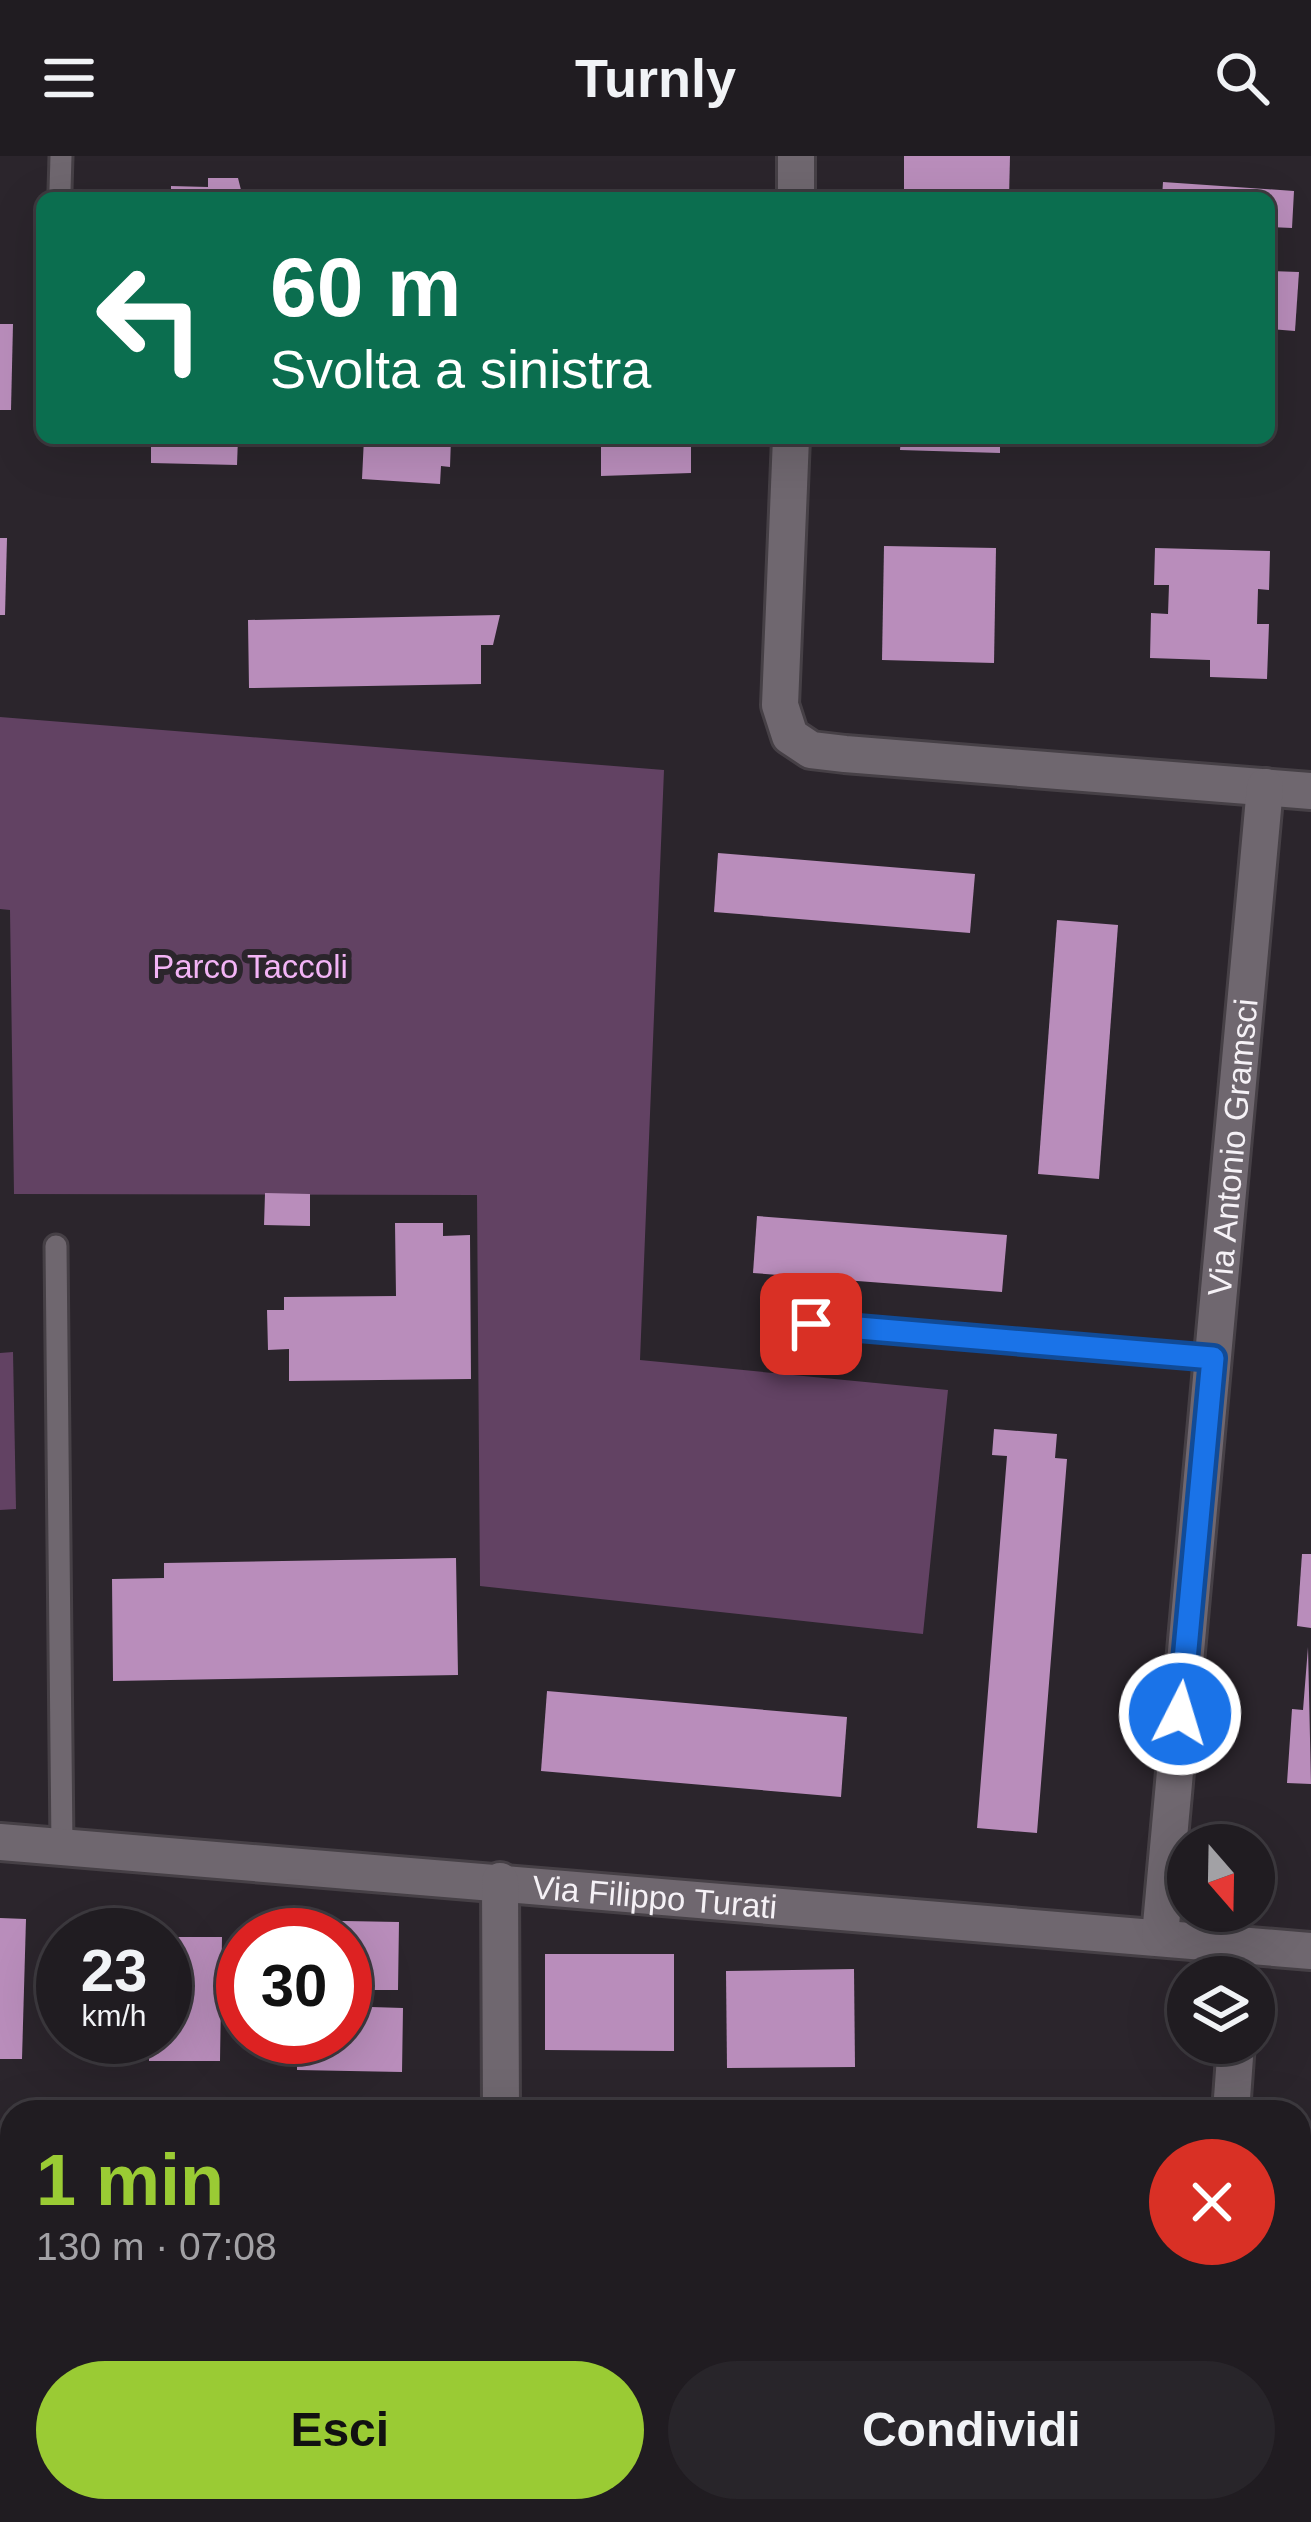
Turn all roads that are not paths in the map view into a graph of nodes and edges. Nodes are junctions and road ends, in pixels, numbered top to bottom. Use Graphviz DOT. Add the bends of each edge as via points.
graph roads {
  1 [pos="61,156"];
  2 [pos="796,156"];
  3 [pos="60,190"];
  4 [pos="796,192"];
  5 [pos="791,444"];
  6 [pos="1265,787"];
  7 [pos="1311,790"];
  8 [pos="56,1246"];
  9 [pos="811,1324"];
  10 [pos="1213,1358"];
  11 [pos="0,1842"];
  12 [pos="62,1847"];
  13 [pos="500,1881"];
  14 [pos="1160,1936"];
  15 [pos="1311,1951"];
  16 [pos="1226,1956"];
  17 [pos="1275,1956"];
  18 [pos="1234,2064"];
  19 [pos="501,2100"];
  20 [pos="1232,2100"];
  1 -- 3 [label="lane"];
  2 -- 4 [label="street"];
  5 -- 6 [label="street" via="780,705 790,736 811,750 845,754"];
  6 -- 7 [label="street"];
  6 -- 10 [label="street, Via Antonio Gramsci"];
  8 -- 12 [label="lane"];
  9 -- 10 [label="lane"];
  10 -- 14 [label="street, Via Antonio Gramsci"];
  11 -- 12 [label="street, Via Filippo Turati"];
  12 -- 13 [label="street, Via Filippo Turati"];
  13 -- 14 [label="street, Via Filippo Turati"];
  13 -- 19 [label="street"];
  14 -- 16 [label="street, Via Filippo Turati"];
  15 -- 17 [label="street, Via Filippo Turati"];
  18 -- 20 [label="street"];
}
